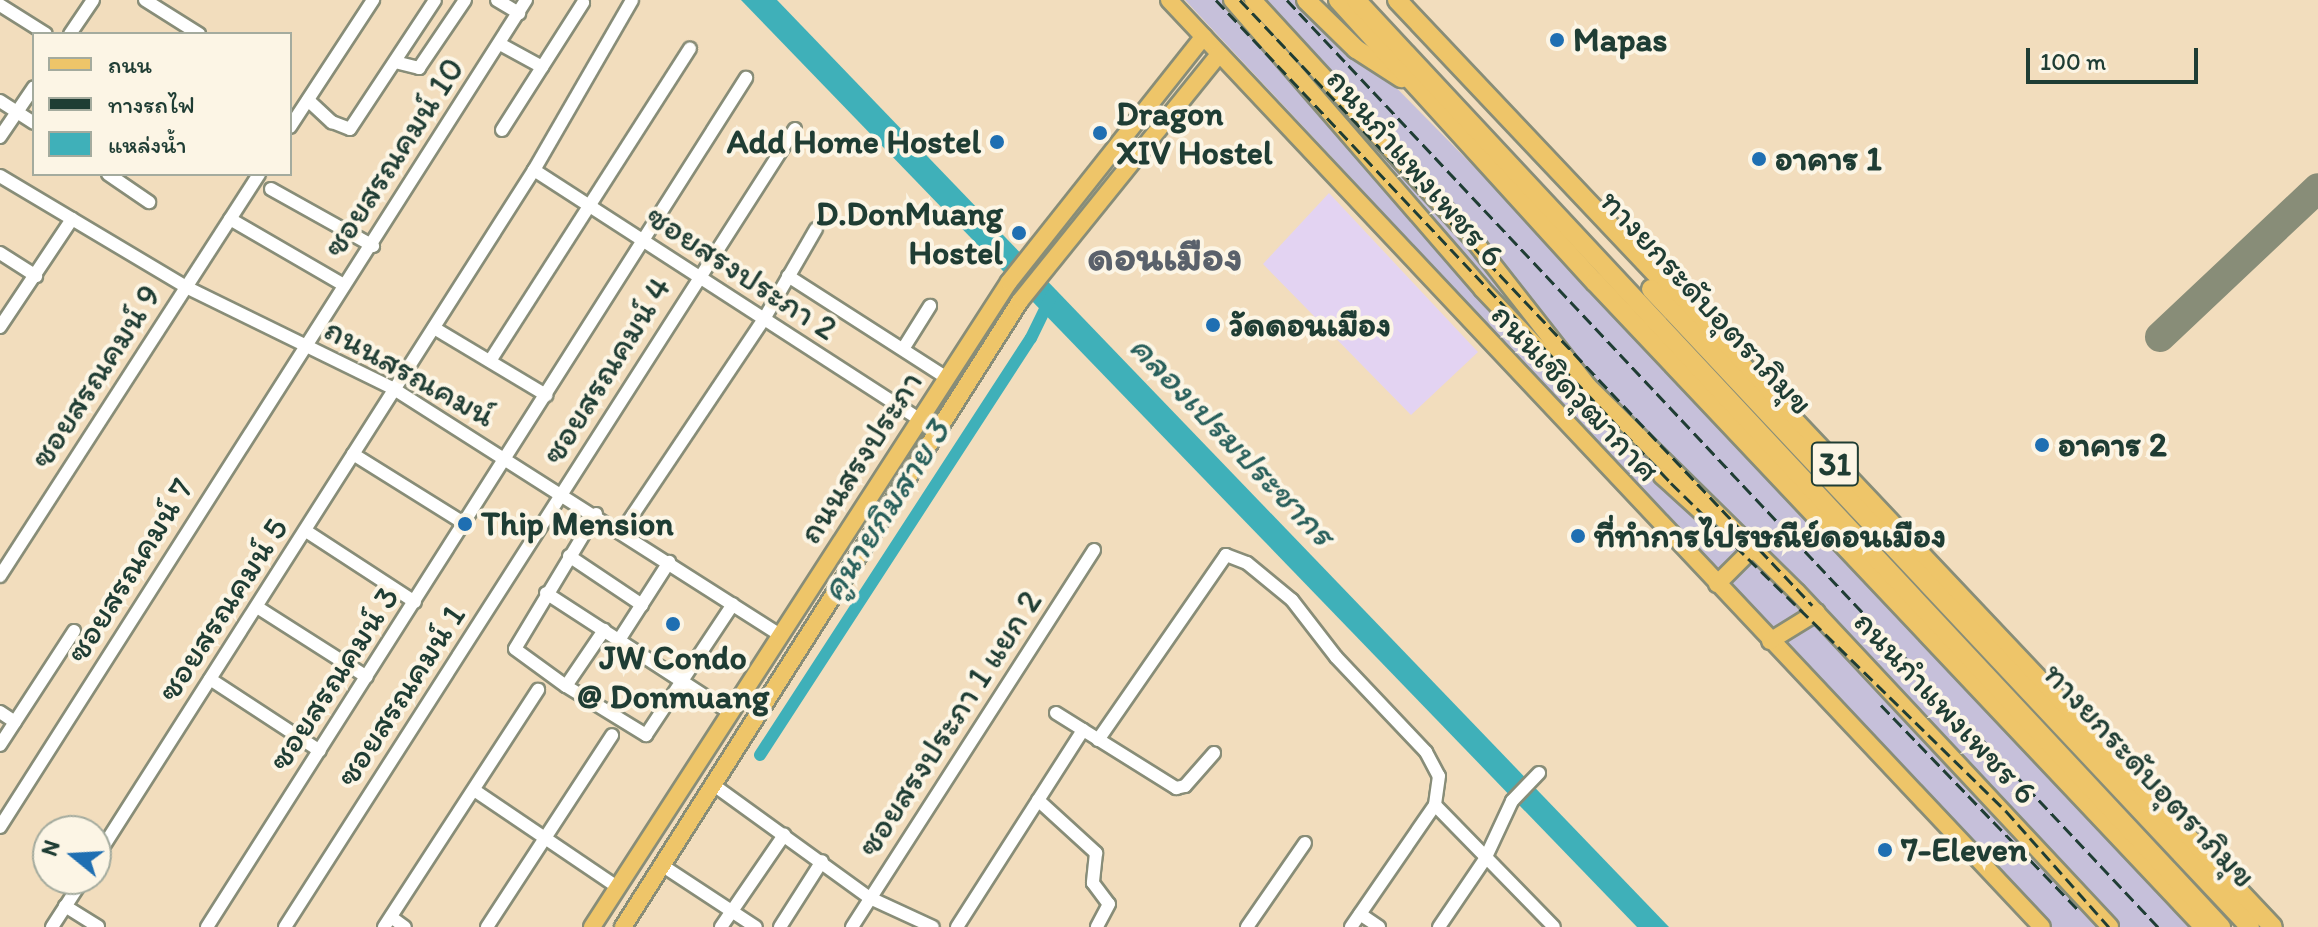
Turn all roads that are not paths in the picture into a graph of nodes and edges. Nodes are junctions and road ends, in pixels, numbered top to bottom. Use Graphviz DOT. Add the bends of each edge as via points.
graph roads {
  1 [pos="93,0"];
  2 [pos="145,0"];
  3 [pos="373,0"];
  4 [pos="435,0"];
  5 [pos="465,0"];
  6 [pos="497,0"];
  7 [pos="526,0"];
  8 [pos="632,0"];
  9 [pos="1169,0"];
  10 [pos="1232,0"];
  11 [pos="1253,0"];
  12 [pos="1306,0"];
  13 [pos="1323,0"];
  14 [pos="1338,0"];
  15 [pos="1356,0"];
  16 [pos="1383,0"];
  17 [pos="1397,0"];
  18 [pos="583,3"];
  19 [pos="0,5"];
  20 [pos="519,13"];
  21 [pos="43,32"];
  22 [pos="71,32"];
  23 [pos="196,32"];
  24 [pos="1203,37"];
  25 [pos="500,44"];
  26 [pos="690,48"];
  27 [pos="1219,54"];
  28 [pos="395,62"];
  29 [pos="542,67"];
  30 [pos="746,78"];
  31 [pos="1413,84"];
  32 [pos="32,90"];
  33 [pos="308,100"];
  34 [pos="0,101"];
  35 [pos="17,112"];
  36 [pos="32,122"];
  37 [pos="292,124"];
  38 [pos="795,129"];
  39 [pos="502,130"];
  40 [pos="0,137"];
  41 [pos="534,170"];
  42 [pos="0,176"];
  43 [pos="111,176"];
  44 [pos="258,176"];
  45 [pos="271,189"];
  46 [pos="149,202"];
  47 [pos="590,206"];
  48 [pos="72,219"];
  49 [pos="230,219"];
  50 [pos="816,229"];
  51 [pos="643,240"];
  52 [pos="373,246"];
  53 [pos="0,253"];
  54 [pos="36,276"];
  55 [pos="698,276"];
  56 [pos="788,276"];
  57 [pos="344,285"];
  58 [pos="186,287"];
  59 [pos="930,306"];
  60 [pos="764,319"];
  61 [pos="0,327"];
  62 [pos="434,328"];
  63 [pos="306,344"];
  64 [pos="903,349"];
  65 [pos="490,361"];
  66 [pos="947,378"];
  67 [pos="394,389"];
  68 [pos="546,395"];
  69 [pos="920,420"];
  70 [pos="353,454"];
  71 [pos="507,459"];
  72 [pos="563,494"];
  73 [pos="596,514"];
  74 [pos="465,524"];
  75 [pos="306,531"];
  76 [pos="622,531"];
  77 [pos="1733,534"];
  78 [pos="1094,550"];
  79 [pos="1751,550"];
  80 [pos="569,556"];
  81 [pos="669,562"];
  82 [pos="0,576"];
  83 [pos="1717,584"];
  84 [pos="546,593"];
  85 [pos="415,602"];
  86 [pos="733,604"];
  87 [pos="642,605"];
  88 [pos="257,607"];
  89 [pos="1817,612"];
  90 [pos="604,630"];
  91 [pos="74,631"];
  92 [pos="781,636"];
  93 [pos="619,640"];
  94 [pos="1770,641"];
  95 [pos="367,677"];
  96 [pos="210,679"];
  97 [pos="684,681"];
  98 [pos="566,686"];
  99 [pos="538,690"];
  100 [pos="0,712"];
  101 [pos="731,713"];
  102 [pos="1056,713"];
  103 [pos="15,722"];
  104 [pos="1083,730"];
  105 [pos="612,735"];
  106 [pos="1098,740"];
  107 [pos="0,745"];
  108 [pos="320,751"];
  109 [pos="1214,753"];
  110 [pos="1535,776"];
  111 [pos="715,786"];
  112 [pos="474,790"];
  113 [pos="1038,800"];
  114 [pos="1435,805"];
  115 [pos="0,827"];
  116 [pos="112,833"];
  117 [pos="784,835"];
  118 [pos="544,838"];
  119 [pos="1305,843"];
  120 [pos="1485,859"];
  121 [pos="822,861"];
  122 [pos="663,866"];
  123 [pos="617,887"];
  124 [pos="72,895"];
  125 [pos="870,898"];
  126 [pos="65,906"];
  127 [pos="732,912"];
  128 [pos="1360,914"];
  129 [pos="388,922"];
  130 [pos="630,924"];
  131 [pos="964,924"];
  132 [pos="1548,924"];
  133 [pos="52,927"];
  134 [pos="98,927"];
  135 [pos="207,927"];
  136 [pos="285,927"];
  137 [pos="405,927"];
  138 [pos="487,927"];
  139 [pos="592,927"];
  140 [pos="721,927"];
  141 [pos="756,927"];
  142 [pos="780,927"];
  143 [pos="852,927"];
  144 [pos="933,927"];
  145 [pos="1097,927"];
  146 [pos="1247,927"];
  147 [pos="1351,927"];
  148 [pos="1379,927"];
  149 [pos="1439,927"];
  150 [pos="2042,927"];
  151 [pos="2110,927"];
  152 [pos="2204,927"];
  153 [pos="2221,927"];
  154 [pos="2250,927"];
  155 [pos="2273,927"];
  1 -- 22 [label="street"];
  2 -- 23 [label="street"];
  3 -- 33 [label="street"];
  4 -- 28 [label="street"];
  5 -- 28 [label="street" via="419,68"];
  6 -- 20 [label="street"];
  7 -- 20 [label="street, ซอยสรณคมน์ 10"];
  8 -- 41 [label="street, ซอยสรณคมน์ 5"];
  9 -- 24 [label="main road, ถนนเชิดวุฒากาศ"];
  10 -- 77 [label="main road, ถนนกำแพงเพชร 6" via="1482,289 1688,505"];
  11 -- 77 [label="main road, ถนนกำแพงเพชร 6" via="1472,238 1588,386"];
  12 -- 31 [label="highway" via="1356,49"];
  13 -- 31 [label="highway"];
  14 -- 31 [label="highway, 31"];
  15 -- 153 [label="highway, ทางยกระดับอุตราภิมุข / 31"];
  16 -- 154 [label="highway, ทางยกระดับอุตราภิมุข / 31"];
  17 -- 155 [label="highway, 31"];
  18 -- 29 [label="street"];
  19 -- 21 [label="street"];
  20 -- 25 [label="street, ซอยสรณคมน์ 10"];
  24 -- 27 [label="main road, ถนนเชิดวุฒากาศ"];
  24 -- 66 [label="main road, ถนนสรงประภา" via="1045,233"];
  25 -- 29 [label="street"];
  25 -- 52 [label="street, ซอยสรณคมน์ 10"];
  26 -- 47 [label="street"];
  27 -- 83 [label="main road, ถนนเชิดวุฒากาศ"];
  27 -- 111 [label="main road, ถนนสรงประภา" via="1020,301"];
  28 -- 33 [label="street" via="350,129 332,122"];
  29 -- 39 [label="street"];
  30 -- 51 [label="street, ซอยสรณคมน์ 3"];
  31 -- 152 [label="highway, 31"];
  32 -- 35 [label="street"];
  33 -- 37 [label="street"];
  34 -- 35 [label="street"];
  35 -- 36 [label="street"];
  35 -- 40 [label="street"];
  38 -- 55 [label="street, ซอยสรณคมน์ 4"];
  41 -- 47 [label="street, ซอยสรงประภา 2"];
  41 -- 62 [label="street, ซอยสรณคมน์ 5"];
  42 -- 48 [label="street, ถนนสรณคมน์"];
  43 -- 46 [label="street"];
  44 -- 49 [label="street, ซอยสรณคมน์ 9"];
  45 -- 52 [label="street"];
  47 -- 51 [label="street, ซอยสรงประภา 2"];
  47 -- 65 [label="street"];
  48 -- 54 [label="street"];
  48 -- 58 [label="street, ถนนสรณคมน์"];
  49 -- 57 [label="street"];
  49 -- 58 [label="street, ซอยสรณคมน์ 9"];
  50 -- 56 [label="street"];
  51 -- 55 [label="street, ซอยสรงประภา 2"];
  51 -- 68 [label="street, ซอยสรณคมน์ 3"];
  52 -- 57 [label="street, ซอยสรณคมน์ 10"];
  53 -- 54 [label="street"];
  54 -- 61 [label="street"];
  55 -- 60 [label="street, ซอยสรงประภา 2"];
  55 -- 72 [label="street, ซอยสรณคมน์ 4"];
  56 -- 60 [label="street"];
  56 -- 64 [label="street"];
  57 -- 63 [label="street, ซอยสรณคมน์ 10"];
  58 -- 63 [label="street, ถนนสรณคมน์"];
  58 -- 82 [label="street, ซอยสรณคมน์ 9"];
  59 -- 64 [label="street"];
  60 -- 69 [label="street, ซอยสรงประภา 2"];
  60 -- 76 [label="street"];
  62 -- 65 [label="street"];
  62 -- 67 [label="street, ซอยสรณคมน์ 5"];
  63 -- 67 [label="street, ถนนสรณคมน์"];
  63 -- 115 [label="street, ซอยสรณคมน์ 7"];
  64 -- 66 [label="street"];
  65 -- 68 [label="street"];
  66 -- 69 [label="main road, ถนนสรงประภา"];
  67 -- 70 [label="street, ซอยสรณคมน์ 5"];
  67 -- 71 [label="street, ถนนสรณคมน์"];
  68 -- 71 [label="street, ซอยสรณคมน์ 3"];
  69 -- 92 [label="main road, ถนนสรงประภา"];
  70 -- 74 [label="street"];
  70 -- 75 [label="street, ซอยสรณคมน์ 5"];
  71 -- 72 [label="street, ถนนสรณคมน์"];
  71 -- 74 [label="street, ซอยสรณคมน์ 3"];
  72 -- 73 [label="street, ถนนสรณคมน์"];
  72 -- 136 [label="street, ซอยสรณคมน์ 1"];
  73 -- 76 [label="street, ถนนสรณคมน์"];
  73 -- 80 [label="street"];
  74 -- 85 [label="street, ซอยสรณคมน์ 3"];
  75 -- 85 [label="street"];
  75 -- 88 [label="street, ซอยสรณคมน์ 5"];
  76 -- 81 [label="street, ถนนสรณคมน์"];
  77 -- 79 [label="main road, ถนนกำแพงเพชร 6"];
  78 -- 125 [label="street, ซอยสรงประภา 1 แยก 2"];
  79 -- 83 [label="main road"];
  79 -- 89 [label="main road, ถนนกำแพงเพชร 6"];
  80 -- 84 [label="street"];
  80 -- 87 [label="street"];
  81 -- 86 [label="street, ถนนสรณคมน์"];
  81 -- 87 [label="street"];
  83 -- 94 [label="main road, ถนนเชิดวุฒากาศ"];
  84 -- 90 [label="street"];
  84 -- 98 [label="street" via="515,649"];
  85 -- 95 [label="street, ซอยสรณคมน์ 3"];
  86 -- 92 [label="street, ถนนสรณคมน์"];
  86 -- 97 [label="street"];
  87 -- 93 [label="street"];
  88 -- 95 [label="street"];
  88 -- 96 [label="street, ซอยสรณคมน์ 5"];
  89 -- 94 [label="main road"];
  89 -- 151 [label="main road, ถนนกำแพงเพชร 6"];
  90 -- 93 [label="street"];
  90 -- 98 [label="street"];
  91 -- 103 [label="street"];
  92 -- 101 [label="main road, ถนนสรงประภา"];
  93 -- 97 [label="street"];
  94 -- 150 [label="main road, ถนนเชิดวุฒากาศ"];
  95 -- 108 [label="street, ซอยสรณคมน์ 3"];
  96 -- 108 [label="street"];
  96 -- 116 [label="street, ซอยสรณคมน์ 5"];
  97 -- 98 [label="street" via="646,735"];
  97 -- 101 [label="street"];
  99 -- 112 [label="street"];
  100 -- 103 [label="street"];
  101 -- 123 [label="main road, ถนนสรงประภา"];
  102 -- 104 [label="street"];
  103 -- 107 [label="street"];
  104 -- 106 [label="street"];
  104 -- 113 [label="street"];
  105 -- 118 [label="street"];
  106 -- 109 [label="street" via="1179,789"];
  106 -- 114 [label="street" via="1226,555 1267,575 1426,752 1439,776"];
  108 -- 135 [label="street, ซอยสรณคมน์ 3"];
  110 -- 120 [label="street" via="1512,801"];
  111 -- 117 [label="street"];
  111 -- 122 [label="main road, ถนนสรงประภา"];
  112 -- 118 [label="street"];
  112 -- 129 [label="street"];
  113 -- 131 [label="street"];
  113 -- 145 [label="street" via="1096,853 1093,883 1109,904"];
  114 -- 120 [label="street"];
  114 -- 128 [label="street"];
  117 -- 121 [label="street"];
  117 -- 127 [label="street"];
  118 -- 123 [label="street"];
  118 -- 138 [label="street"];
  119 -- 146 [label="street"];
  120 -- 132 [label="street"];
  120 -- 149 [label="street"];
  121 -- 125 [label="street"];
  121 -- 142 [label="street"];
  122 -- 127 [label="street"];
  122 -- 130 [label="main road, ถนนสรงประภา"];
  123 -- 139 [label="main road, ถนนสรงประภา"];
  124 -- 126 [label="street"];
  125 -- 143 [label="street, ซอยสรงประภา 1 แยก 2"];
  125 -- 144 [label="street"];
  126 -- 133 [label="street"];
  126 -- 134 [label="street"];
  127 -- 140 [label="street"];
  127 -- 141 [label="street"];
  128 -- 147 [label="street"];
  128 -- 148 [label="street"];
  129 -- 137 [label="street"];
}
